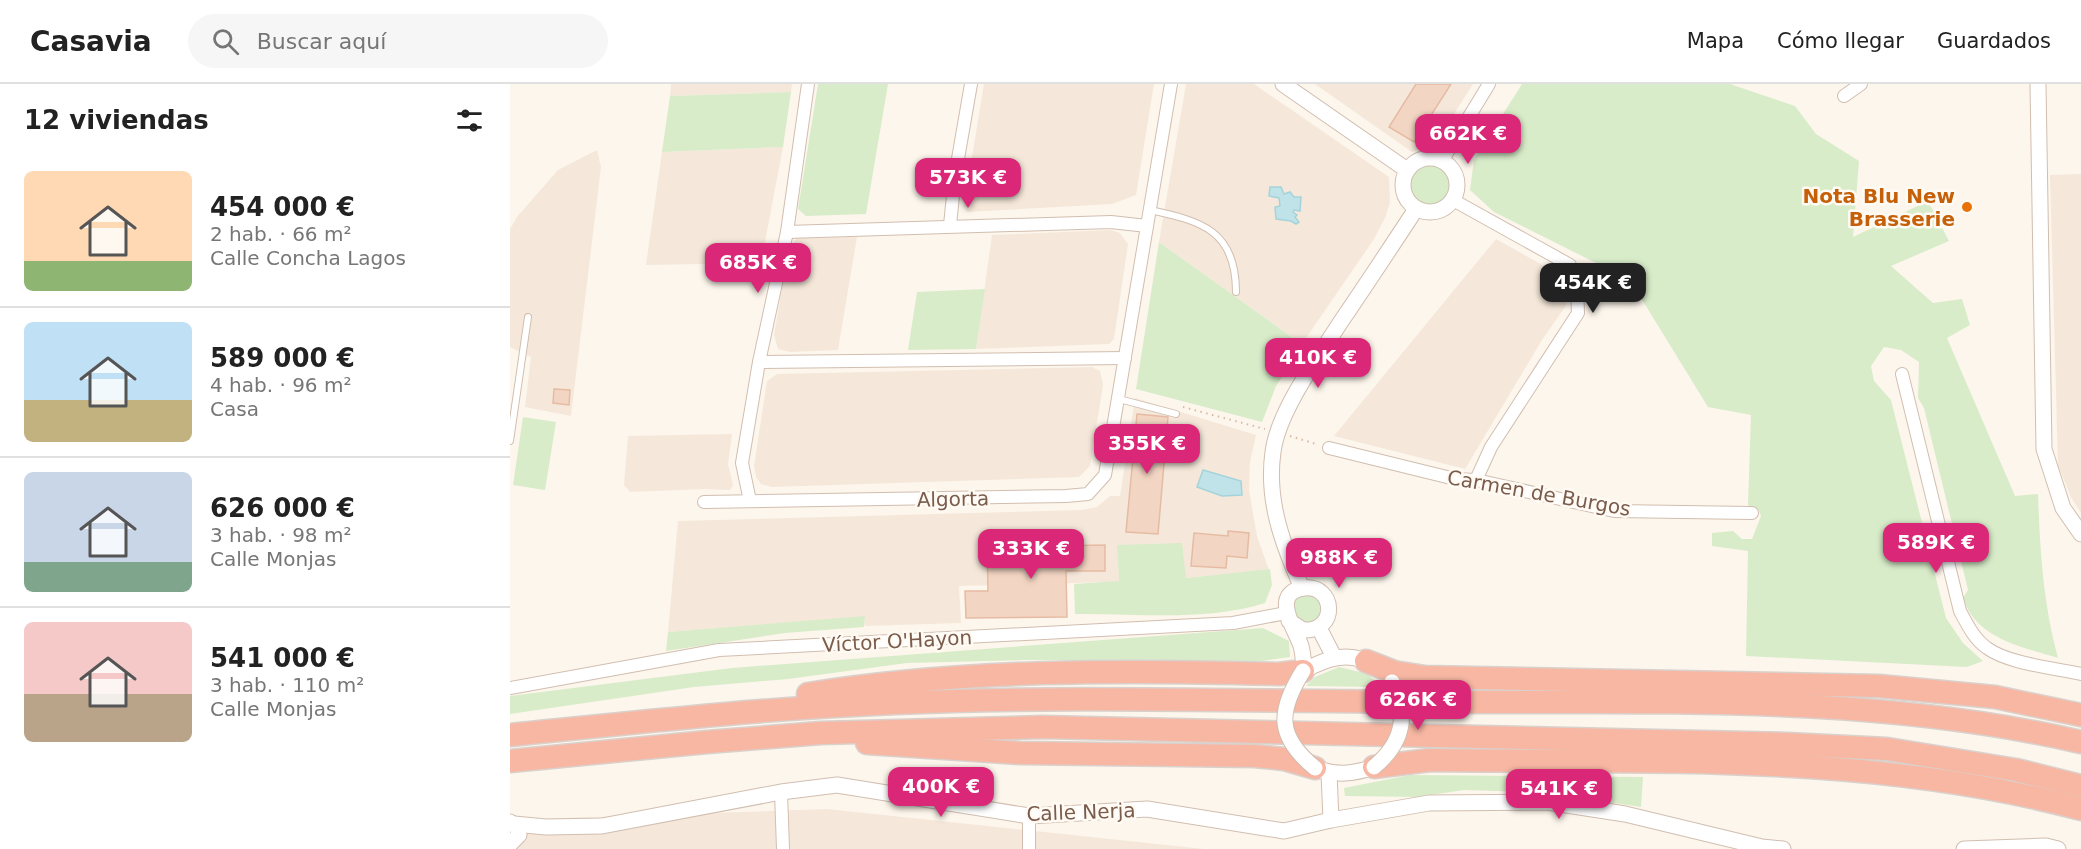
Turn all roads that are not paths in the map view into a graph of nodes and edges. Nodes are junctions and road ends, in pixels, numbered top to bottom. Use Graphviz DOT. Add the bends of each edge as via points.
graph roads {
  1 [pos="807,84"];
  2 [pos="971,84"];
  3 [pos="1171,84"];
  4 [pos="1283,84"];
  5 [pos="1490,84"];
  6 [pos="1861,84"];
  7 [pos="2038,84"];
  8 [pos="1844,96"];
  9 [pos="1442,161"];
  10 [pos="1407,170"];
  11 [pos="1453,200"];
  12 [pos="1416,209"];
  13 [pos="1149,210"];
  14 [pos="950,225"];
  15 [pos="1147,226"];
  16 [pos="787,232"];
  17 [pos="1236,292"];
  18 [pos="528,317"];
  19 [pos="1125,358"];
  20 [pos="759,362"];
  21 [pos="1902,374"];
  22 [pos="1120,394"];
  23 [pos="1176,414"];
  24 [pos="510,441"];
  25 [pos="1329,448"];
  26 [pos="1476,480"];
  27 [pos="750,501"];
  28 [pos="704,502"];
  29 [pos="1752,513"];
  30 [pos="2081,534"];
  31 [pos="1302,588"];
  32 [pos="1288,617"];
  33 [pos="1319,627"];
  34 [pos="1334,657"];
  35 [pos="1366,661"];
  36 [pos="1304,670"];
  37 [pos="2081,674"];
  38 [pos="510,688"];
  39 [pos="756,710"];
  40 [pos="2081,715"];
  41 [pos="821,733"];
  42 [pos="510,735"];
  43 [pos="2081,742"];
  44 [pos="510,761"];
  45 [pos="1374,767"];
  46 [pos="1322,771"];
  47 [pos="2081,786"];
  48 [pos="781,792"];
  49 [pos="2081,809"];
  50 [pos="1029,816"];
  51 [pos="1331,820"];
  52 [pos="514,836"];
  53 [pos="783,849"];
  54 [pos="1029,849"];
  55 [pos="1783,849"];
  56 [pos="1964,849"];
  57 [pos="2058,849"];
  1 -- 16 [label="street"];
  2 -- 14 [label="street"];
  3 -- 13 [label="street, Algorta"];
  4 -- 10 [label="street"];
  5 -- 9 [label="street"];
  6 -- 8 [label="street"];
  7 -- 30 [label="street" via="2044,449 2063,508"];
  9 -- 10 [label="street" via="1417,161"];
  9 -- 11 [label="street" via="1455,178"];
  10 -- 12 [label="street" via="1402,184 1406,198"];
  11 -- 12 [label="street" via="1443,210 1429,213"];
  11 -- 26 [label="street" via="1570,265 1577,285 1578,313 1491,447"];
  12 -- 31 [label="street" via="1308,372 1277,433 1271,489 1281,541"];
  13 -- 15 [label="street, Algorta"];
  13 -- 17 [label="lane" via="1191,219 1220,236 1236,272"];
  14 -- 15 [label="street" via="1111,222"];
  14 -- 16 [label="street"];
  15 -- 19 [label="street, Algorta"];
  16 -- 20 [label="street"];
  18 -- 24 [label="lane"];
  19 -- 20 [label="street"];
  19 -- 22 [label="street, Algorta"];
  20 -- 27 [label="street" via="742,463"];
  21 -- 37 [label="street" via="1960,610 1972,633 1988,649 2016,660"];
  22 -- 23 [label="lane"];
  22 -- 27 [label="street, Algorta" via="1105,475 1088,494"];
  25 -- 26 [label="street, Carmen de Burgos" via="1455,479"];
  26 -- 29 [label="street, Carmen de Burgos" via="1614,511"];
  27 -- 28 [label="street, Algorta"];
  31 -- 32 [label="street" via="1287,602"];
  31 -- 33 [label="street" via="1322,593 1328,601 1326,620"];
  32 -- 33 [label="street" via="1303,630"];
  32 -- 36 [label="street" via="1301,646"];
  32 -- 38 [label="street, Víctor O'Hayon" via="719,650"];
  33 -- 34 [label="street"];
  34 -- 35 [label="street"];
  34 -- 36 [label="street"];
  35 -- 40 [label="highway" via="1394,672 1425,677 1818,683 1937,689"];
  35 -- 45 [label="street, bridge" via="1392,682 1403,712 1396,743"];
  36 -- 39 [label="highway" via="1279,674 1060,671 952,676 808,694"];
  36 -- 46 [label="street, bridge" via="1288,694 1284,715 1288,736 1299,754"];
  39 -- 42 [label="highway"];
  39 -- 43 [label="highway" via="1011,700 1695,703 1964,719"];
  41 -- 44 [label="highway"];
  41 -- 46 [label="highway" via="873,744 1020,753 1255,756 1284,759"];
  41 -- 47 [label="highway" via="1042,727 1787,744 1887,749 2016,770"];
  45 -- 46 [label="street" via="1352,774"];
  45 -- 49 [label="highway" via="1430,760 1826,767 1961,782"];
  46 -- 51 [label="street"];
  48 -- 50 [label="street, Calle Nerja" via="858,786"];
  48 -- 52 [label="street, Calle Nerja" via="602,826 546,827"];
  48 -- 53 [label="street"];
  50 -- 51 [label="street, Calle Nerja" via="1147,809 1284,831"];
  50 -- 54 [label="street"];
  51 -- 55 [label="street, Calle Nerja" via="1429,803 1546,802 1625,814 1762,848"];
  56 -- 57 [label="street"];
}
